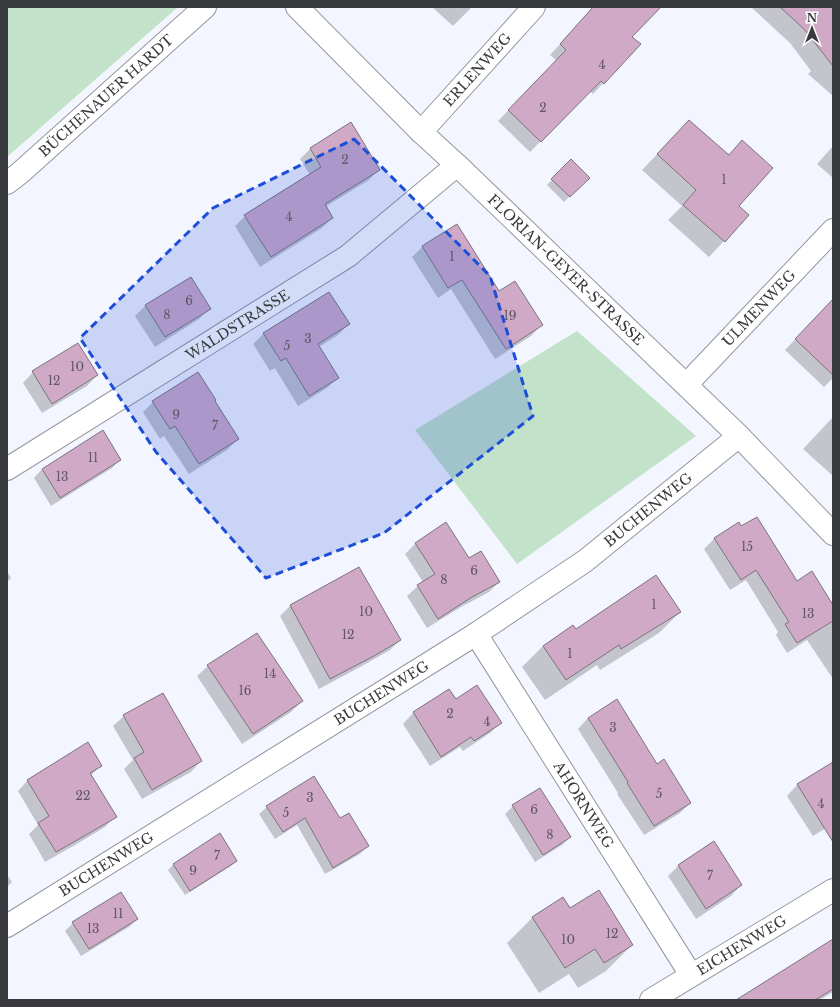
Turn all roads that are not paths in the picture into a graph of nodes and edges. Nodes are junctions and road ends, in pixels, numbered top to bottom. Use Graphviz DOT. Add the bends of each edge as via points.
graph roads {
  1 [pos="205,7"];
  2 [pos="297,7"];
  3 [pos="534,7"];
  4 [pos="421,132"];
  5 [pos="457,165"];
  6 [pos="7,183"];
  7 [pos="833,230"];
  8 [pos="686,385"];
  9 [pos="739,436"];
  10 [pos="7,468"];
  11 [pos="833,534"];
  12 [pos="476,634"];
  13 [pos="833,890"];
  14 [pos="7,926"];
  15 [pos="691,975"];
  16 [pos="651,1000"];
  1 -- 6 [label="street, BÜCHENAUER HARDT"];
  2 -- 4 [label="street, FLORIAN-GEYER-STRASSE"];
  3 -- 4 [label="street, ERLENWEG"];
  4 -- 5 [label="street, FLORIAN-GEYER-STRASSE"];
  5 -- 8 [label="street, FLORIAN-GEYER-STRASSE"];
  5 -- 10 [label="street, WALDSTRASSE" via="348,256"];
  7 -- 8 [label="street, ULMENWEG"];
  8 -- 9 [label="street, FLORIAN-GEYER-STRASSE"];
  9 -- 11 [label="street, FLORIAN-GEYER-STRASSE"];
  9 -- 12 [label="street, BUCHENWEG" via="585,561"];
  12 -- 14 [label="street, BUCHENWEG"];
  12 -- 15 [label="street, AHORNWEG"];
  13 -- 15 [label="street, EICHENWEG"];
  15 -- 16 [label="street, EICHENWEG"];
}
